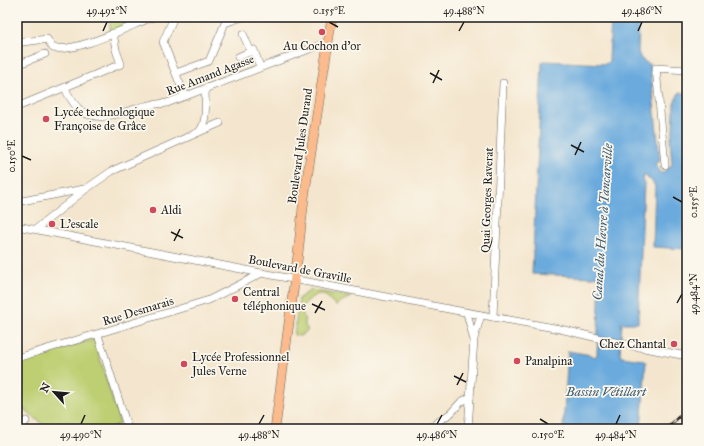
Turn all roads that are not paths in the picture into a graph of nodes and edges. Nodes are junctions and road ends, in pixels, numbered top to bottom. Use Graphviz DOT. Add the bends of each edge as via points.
graph roads {
  1 [pos="153,17"];
  2 [pos="174,17"];
  3 [pos="239,17"];
  4 [pos="332,17"];
  5 [pos="113,33"];
  6 [pos="243,34"];
  7 [pos="328,42"];
  8 [pos="17,44"];
  9 [pos="250,52"];
  10 [pos="45,54"];
  11 [pos="238,57"];
  12 [pos="17,65"];
  13 [pos="260,67"];
  14 [pos="687,70"];
  15 [pos="176,73"];
  16 [pos="503,83"];
  17 [pos="65,88"];
  18 [pos="205,88"];
  19 [pos="186,96"];
  20 [pos="17,107"];
  21 [pos="220,123"];
  22 [pos="199,132"];
  23 [pos="664,165"];
  24 [pos="86,189"];
  25 [pos="17,202"];
  26 [pos="17,226"];
  27 [pos="36,229"];
  28 [pos="262,273"];
  29 [pos="295,279"];
  30 [pos="467,313"];
  31 [pos="481,315"];
  32 [pos="493,317"];
  33 [pos="98,335"];
  34 [pos="474,339"];
  35 [pos="687,356"];
  36 [pos="17,358"];
  37 [pos="470,397"];
  38 [pos="470,406"];
  39 [pos="450,413"];
  40 [pos="26,421"];
  41 [pos="20,429"];
  42 [pos="128,429"];
  43 [pos="274,429"];
  44 [pos="428,429"];
  45 [pos="468,429"];
  1 -- 5 [label="street"];
  2 -- 15 [label="street" via="164,42"];
  3 -- 15 [label="street" via="225,24 209,61"];
  4 -- 7 [label="main road, Boulevard Jules Durand"];
  5 -- 8 [label="street" via="72,48 53,48 47,39"];
  5 -- 17 [label="street" via="121,64"];
  6 -- 9 [label="street"];
  7 -- 13 [label="street, Rue Amand Agasse"];
  7 -- 29 [label="main road, Boulevard Jules Durand" via="304,198"];
  9 -- 11 [label="street"];
  9 -- 13 [label="street" via="254,50"];
  10 -- 12 [label="street"];
  13 -- 18 [label="street, Rue Amand Agasse"];
  14 -- 23 [label="street" via="656,68"];
  15 -- 19 [label="street"];
  16 -- 32 [label="street, Quai Georges Raverat"];
  17 -- 19 [label="street, Rue Amand Agasse" via="79,109 99,116 115,115"];
  17 -- 20 [label="street"];
  18 -- 19 [label="street, Rue Amand Agasse"];
  18 -- 22 [label="street" via="204,125"];
  21 -- 22 [label="street"];
  22 -- 24 [label="street" via="112,171"];
  24 -- 25 [label="street"];
  24 -- 27 [label="street"];
  26 -- 27 [label="street, Boulevard de Graville"];
  27 -- 28 [label="street, Boulevard de Graville"];
  28 -- 29 [label="street, Boulevard de Graville"];
  28 -- 33 [label="street, Rue Desmarais" via="209,300"];
  29 -- 30 [label="street, Boulevard de Graville"];
  29 -- 43 [label="main road, Boulevard Jules Durand"];
  30 -- 31 [label="street, Boulevard de Graville"];
  30 -- 34 [label="street"];
  31 -- 32 [label="street, Boulevard de Graville"];
  31 -- 34 [label="street"];
  32 -- 35 [label="street, Boulevard de Graville"];
  33 -- 36 [label="street, Rue Desmarais"];
  33 -- 42 [label="street"];
  34 -- 37 [label="street"];
  37 -- 38 [label="street"];
  37 -- 39 [label="street"];
  38 -- 39 [label="street"];
  38 -- 45 [label="street"];
  39 -- 44 [label="street"];
  40 -- 41 [label="street"];
}
